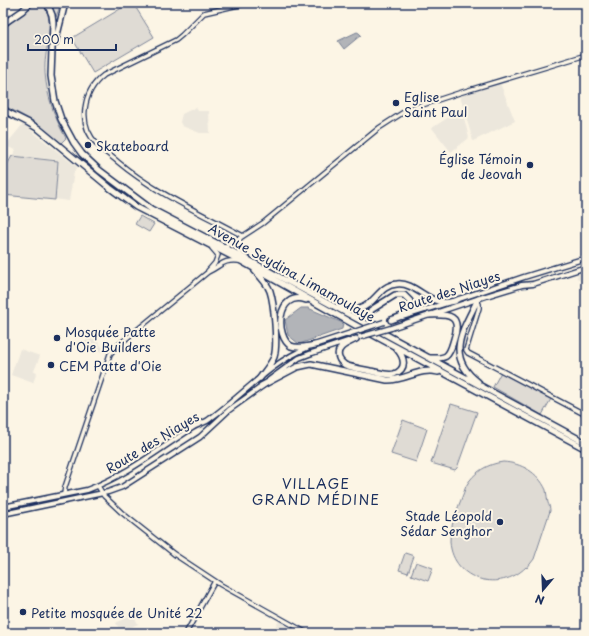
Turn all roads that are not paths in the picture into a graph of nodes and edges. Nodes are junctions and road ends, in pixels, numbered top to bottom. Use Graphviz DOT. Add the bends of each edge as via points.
graph roads {
  1 [pos="29,3"];
  2 [pos="65,3"];
  3 [pos="247,3"];
  4 [pos="48,4"];
  5 [pos="3,20"];
  6 [pos="3,24"];
  7 [pos="586,55"];
  8 [pos="51,64"];
  9 [pos="3,110"];
  10 [pos="242,237"];
  11 [pos="206,243"];
  12 [pos="224,247"];
  13 [pos="586,258"];
  14 [pos="243,259"];
  15 [pos="250,266"];
  16 [pos="586,267"];
  17 [pos="208,272"];
  18 [pos="477,300"];
  19 [pos="455,301"];
  20 [pos="320,305"];
  21 [pos="333,306"];
  22 [pos="429,315"];
  23 [pos="391,320"];
  24 [pos="376,330"];
  25 [pos="358,338"];
  26 [pos="316,345"];
  27 [pos="394,345"];
  28 [pos="426,357"];
  29 [pos="448,376"];
  30 [pos="260,378"];
  31 [pos="261,386"];
  32 [pos="488,390"];
  33 [pos="586,415"];
  34 [pos="586,443"];
  35 [pos="586,449"];
  36 [pos="98,486"];
  37 [pos="102,493"];
  38 [pos="64,494"];
  39 [pos="3,507"];
  40 [pos="3,514"];
  41 [pos="215,581"];
  42 [pos="186,633"];
  43 [pos="307,633"];
  1 -- 5 [label="highway"];
  1 -- 6 [label="highway"];
  2 -- 8 [label="highway"];
  3 -- 10 [label="street" via="204,13 176,40 104,75 90,90 85,112 86,124 92,138 129,171"];
  4 -- 8 [label="highway" via="54,26"];
  7 -- 10 [label="street" via="408,110 379,128 281,209"];
  8 -- 12 [label="highway, Avenue Seydina Limamoulaye" via="55,101 61,119 74,143 88,160 146,205"];
  9 -- 11 [label="highway, Avenue Seydina Limamoulaye" via="39,129 130,203"];
  10 -- 12 [label="street"];
  10 -- 14 [label="street" via="238,247"];
  11 -- 14 [label="highway, Avenue Seydina Limamoulaye"];
  11 -- 17 [label="street" via="218,255"];
  12 -- 14 [label="highway, Avenue Seydina Limamoulaye"];
  13 -- 19 [label="main road, Route des Niayes"];
  14 -- 15 [label="highway, Avenue Seydina Limamoulaye"];
  14 -- 17 [label="street" via="224,262"];
  14 -- 21 [label="highway, Avenue Seydina Limamoulaye"];
  15 -- 20 [label="highway, Avenue Seydina Limamoulaye"];
  15 -- 30 [label="highway" via="267,286 273,309 276,349 274,358"];
  16 -- 18 [label="main road, Route des Niayes"];
  17 -- 38 [label="street" via="110,354"];
  18 -- 22 [label="main road, Route des Niayes"];
  18 -- 32 [label="highway" via="460,341 458,355 465,370"];
  18 -- 33 [label="street" via="479,308 466,350 468,353"];
  19 -- 21 [label="highway" via="439,302 406,285 397,284 384,288 362,308 353,310"];
  19 -- 23 [label="main road, Route des Niayes"];
  20 -- 26 [label="highway" via="296,299 285,305 281,315 283,334 290,345"];
  20 -- 27 [label="highway, Avenue Seydina Limamoulaye"];
  21 -- 24 [label="highway, Avenue Seydina Limamoulaye"];
  22 -- 25 [label="main road, Route des Niayes, bridge"];
  22 -- 28 [label="highway" via="445,314 452,317 457,328 447,355 439,358"];
  23 -- 24 [label="highway" via="405,314 410,308 410,302 404,295 395,295 371,310 369,319"];
  23 -- 26 [label="main road, Route des Niayes, bridge"];
  24 -- 28 [label="highway, Avenue Seydina Limamoulaye"];
  25 -- 27 [label="highway" via="344,344 340,349 338,354 342,362 387,374 398,372 404,363 402,355"];
  25 -- 31 [label="main road, Route des Niayes" via="299,358"];
  26 -- 30 [label="main road, Route des Niayes" via="288,358"];
  27 -- 29 [label="highway, Avenue Seydina Limamoulaye"];
  28 -- 32 [label="highway, Avenue Seydina Limamoulaye"];
  29 -- 31 [label="highway" via="425,371 398,380 387,380 311,364 297,367"];
  29 -- 35 [label="highway, Avenue Seydina Limamoulaye"];
  30 -- 36 [label="main road, Route des Niayes" via="211,419"];
  31 -- 37 [label="main road, Route des Niayes" via="229,410 200,437 122,487"];
  32 -- 34 [label="highway, Avenue Seydina Limamoulaye"];
  36 -- 37 [label="street, Route des Niayes"];
  36 -- 38 [label="main road, Route des Niayes"];
  37 -- 40 [label="main road, Route des Niayes"];
  37 -- 41 [label="street" via="164,547"];
  38 -- 39 [label="main road, Route des Niayes"];
  41 -- 42 [label="street"];
  41 -- 43 [label="street"];
}
